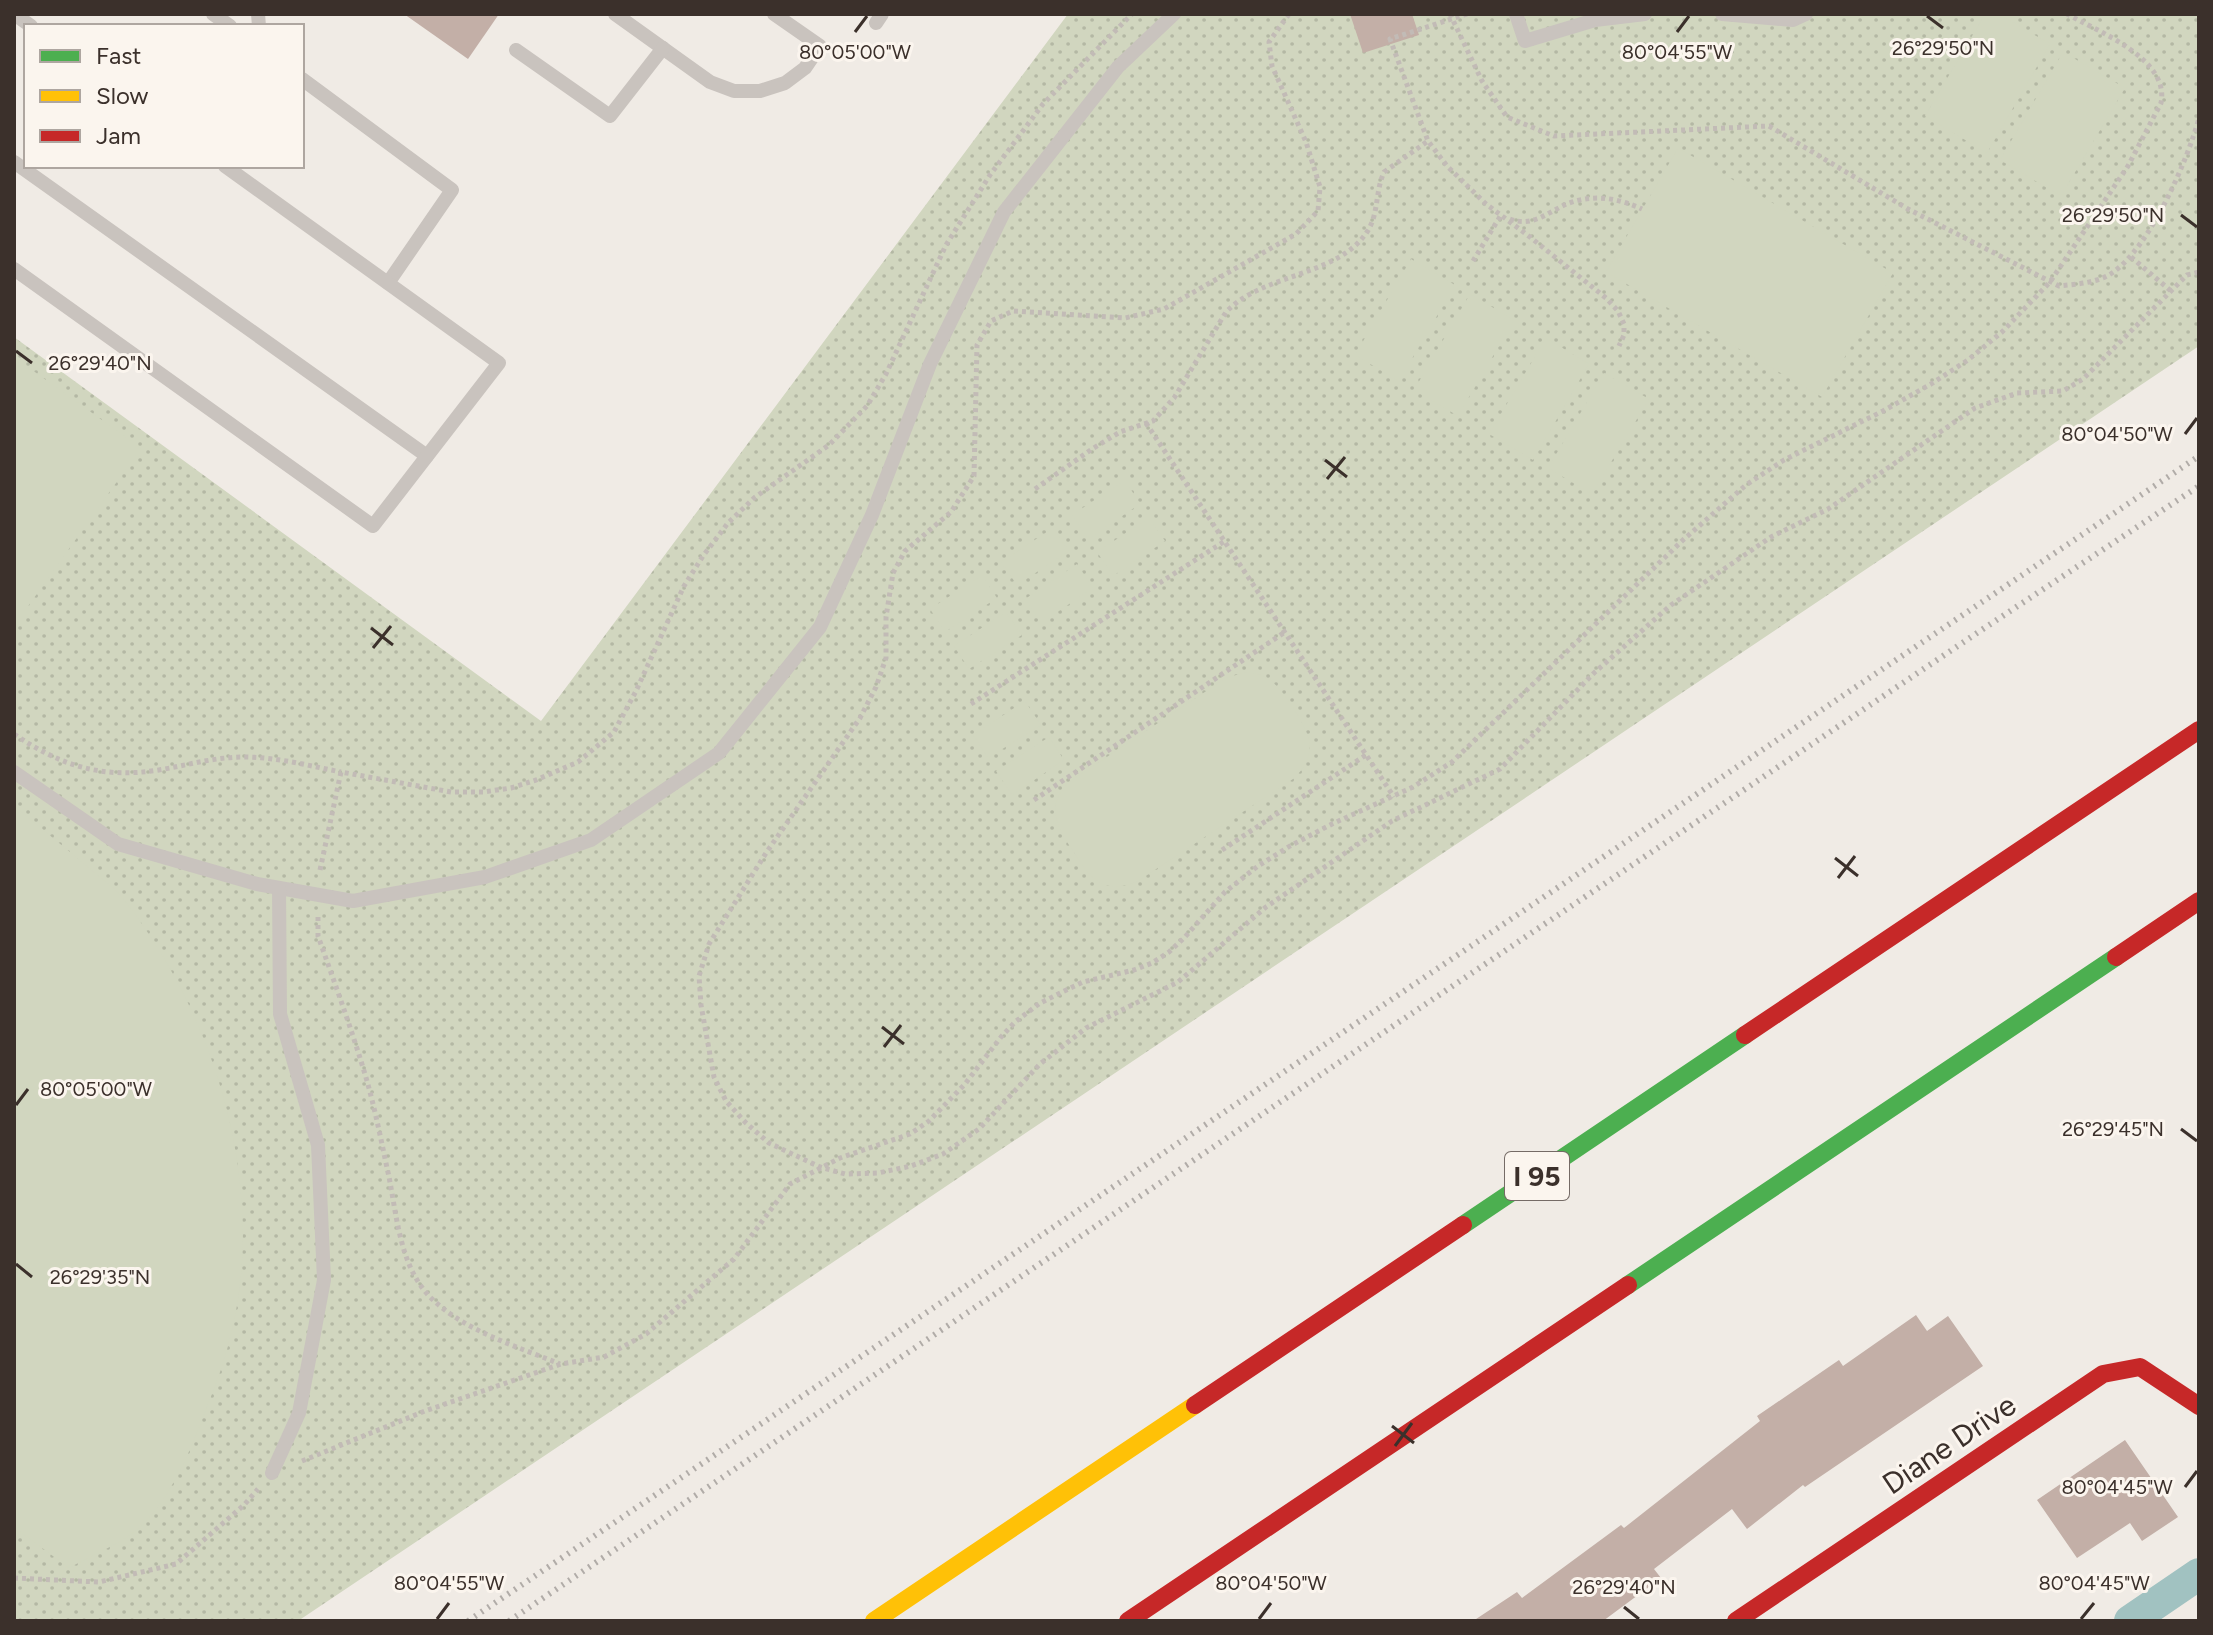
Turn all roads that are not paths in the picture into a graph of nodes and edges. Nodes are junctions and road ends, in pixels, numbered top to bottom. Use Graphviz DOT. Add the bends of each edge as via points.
graph roads {
  1 [pos="615,14"];
  2 [pos="776,14"];
  3 [pos="1174,14"];
  4 [pos="1516,14"];
  5 [pos="1645,14"];
  6 [pos="1722,14"];
  7 [pos="1806,14"];
  8 [pos="663,48"];
  9 [pos="516,50"];
  10 [pos="304,80"];
  11 [pos="14,162"];
  12 [pos="228,168"];
  13 [pos="14,269"];
  14 [pos="388,283"];
  15 [pos="427,456"];
  16 [pos="2199,730"];
  17 [pos="14,772"];
  18 [pos="279,888"];
  19 [pos="2199,901"];
  20 [pos="2199,1406"];
  21 [pos="272,1473"];
  22 [pos="874,1621"];
  23 [pos="1128,1621"];
  24 [pos="1736,1621"];
  1 -- 8 [label="lane"];
  2 -- 8 [label="lane" via="820,46 805,68 785,83 760,91 734,91 710,82"];
  3 -- 18 [label="lane" via="1118,67 1004,212 930,364 872,515 820,627 719,753 591,840 485,877 353,901"];
  4 -- 5 [label="lane" via="1525,41 1595,20"];
  6 -- 7 [label="lane" via="1793,20"];
  8 -- 9 [label="lane" via="610,116"];
  10 -- 14 [label="lane" via="452,190"];
  11 -- 15 [label="lane"];
  12 -- 14 [label="lane"];
  13 -- 15 [label="lane" via="373,526"];
  14 -- 15 [label="lane" via="499,363"];
  16 -- 22 [label="main road, I 95"];
  17 -- 18 [label="lane" via="118,844"];
  18 -- 21 [label="lane" via="280,1014 318,1145 324,1280 299,1413"];
  19 -- 23 [label="main road"];
  20 -- 24 [label="main road, Diane Drive" via="2140,1367 2103,1374"];
}
